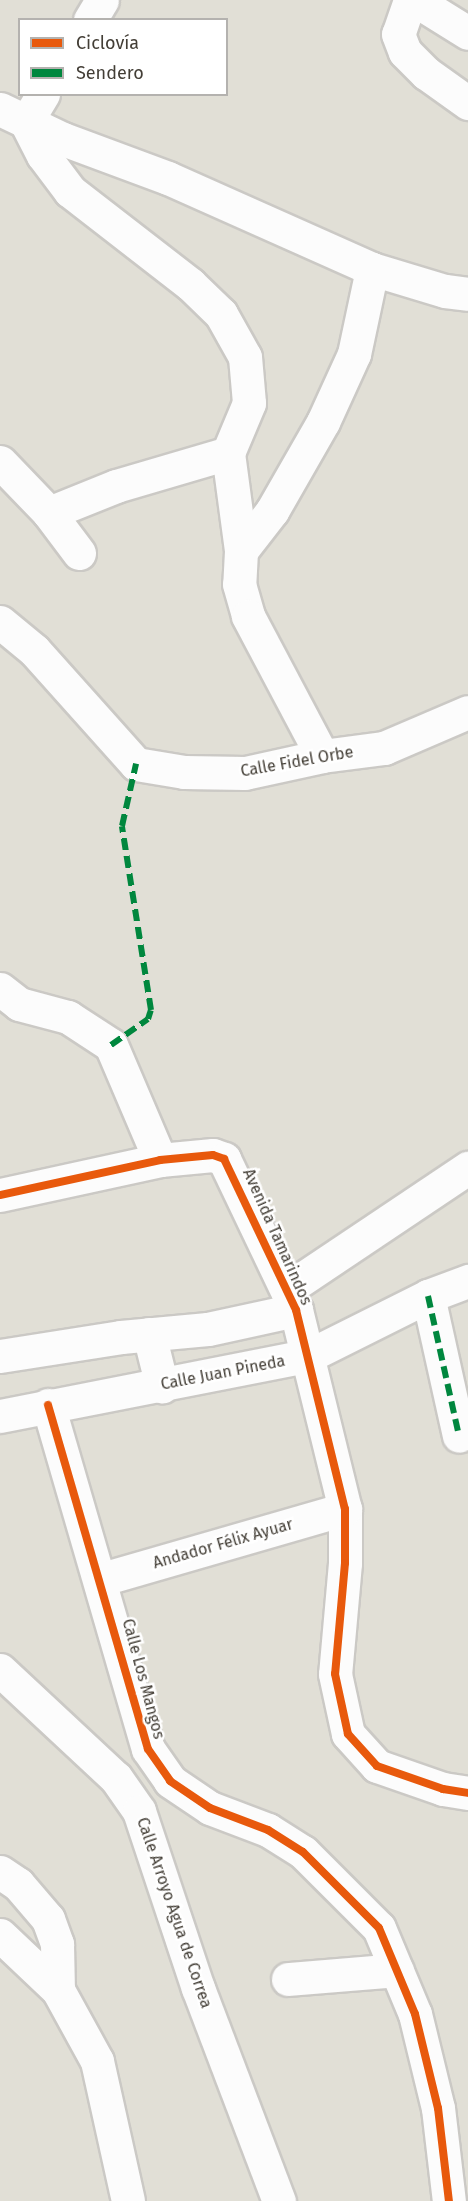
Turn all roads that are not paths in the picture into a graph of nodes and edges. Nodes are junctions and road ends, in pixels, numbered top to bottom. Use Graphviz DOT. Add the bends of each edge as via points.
graph roads {
  1 [pos="102,0"];
  2 [pos="412,0"];
  3 [pos="91,18"];
  4 [pos="468,33"];
  5 [pos="40,96"];
  6 [pos="468,103"];
  7 [pos="13,115"];
  8 [pos="372,270"];
  9 [pos="468,294"];
  10 [pos="228,453"];
  11 [pos="0,462"];
  12 [pos="49,513"];
  13 [pos="241,551"];
  14 [pos="79,553"];
  15 [pos="0,622"];
  16 [pos="468,712"];
  17 [pos="322,756"];
  18 [pos="0,989"];
  19 [pos="160,1160"];
  20 [pos="468,1168"];
  21 [pos="0,1195"];
  22 [pos="468,1281"];
  23 [pos="428,1296"];
  24 [pos="292,1300"];
  25 [pos="149,1334"];
  26 [pos="309,1355"];
  27 [pos="0,1356"];
  28 [pos="162,1386"];
  29 [pos="48,1405"];
  30 [pos="0,1416"];
  31 [pos="459,1436"];
  32 [pos="345,1509"];
  33 [pos="102,1579"];
  34 [pos="0,1670"];
  35 [pos="116,1778"];
  36 [pos="170,1781"];
  37 [pos="468,1793"];
  38 [pos="0,1872"];
  39 [pos="0,1935"];
  40 [pos="397,1970"];
  41 [pos="288,1979"];
  42 [pos="58,1990"];
  43 [pos="128,2201"];
  44 [pos="279,2201"];
  45 [pos="449,2201"];
  1 -- 3 [label="street"];
  2 -- 4 [label="street"];
  2 -- 6 [label="street" via="398,34 405,52 426,73"];
  5 -- 7 [label="street"];
  7 -- 8 [label="street" via="168,178"];
  7 -- 10 [label="street" via="69,191 190,284 221,314 245,357 249,403"];
  8 -- 9 [label="street"];
  8 -- 13 [label="street" via="350,364 272,511"];
  10 -- 12 [label="street" via="116,486"];
  10 -- 13 [label="street"];
  11 -- 12 [label="street"];
  12 -- 14 [label="street"];
  13 -- 17 [label="street" via="239,584 248,616"];
  15 -- 17 [label="street, Calle Fidel Orbe" via="34,650 136,764 184,772 245,773"];
  16 -- 17 [label="street, Calle Fidel Orbe" via="384,748"];
  18 -- 19 [label="street" via="19,1004 68,1017 111,1045"];
  19 -- 21 [label="street"];
  19 -- 24 [label="street, Avenida Tamarindos" via="213,1155 224,1159"];
  20 -- 24 [label="street"];
  22 -- 23 [label="street, Calle Juan Pineda"];
  23 -- 26 [label="street, Calle Juan Pineda"];
  23 -- 31 [label="street"];
  24 -- 25 [label="street" via="208,1329"];
  24 -- 26 [label="street, Avenida Tamarindos"];
  25 -- 27 [label="street"];
  25 -- 28 [label="street"];
  26 -- 28 [label="street, Calle Juan Pineda"];
  26 -- 32 [label="street"];
  28 -- 29 [label="street, Calle Juan Pineda"];
  29 -- 30 [label="street, Calle Juan Pineda"];
  29 -- 33 [label="street, Calle Los Mangos"];
  32 -- 33 [label="street, Andador Félix Ayuar"];
  32 -- 37 [label="street" via="345,1563 334,1674 348,1734 377,1766 443,1789"];
  33 -- 36 [label="street, Calle Los Mangos" via="148,1749"];
  34 -- 35 [label="street, Calle Arroyo Agua de Correa"];
  35 -- 36 [label="street"];
  35 -- 44 [label="street, Calle Arroyo Agua de Correa" via="139,1811 198,1988"];
  36 -- 40 [label="street, Calle Los Mangos" via="210,1808 268,1830 303,1852 379,1928"];
  38 -- 42 [label="street" via="18,1884 48,1919 57,1944"];
  39 -- 42 [label="street"];
  40 -- 41 [label="street"];
  40 -- 45 [label="street, Calle Los Mangos" via="415,2014 438,2108"];
  42 -- 43 [label="street" via="97,2061"];
}
